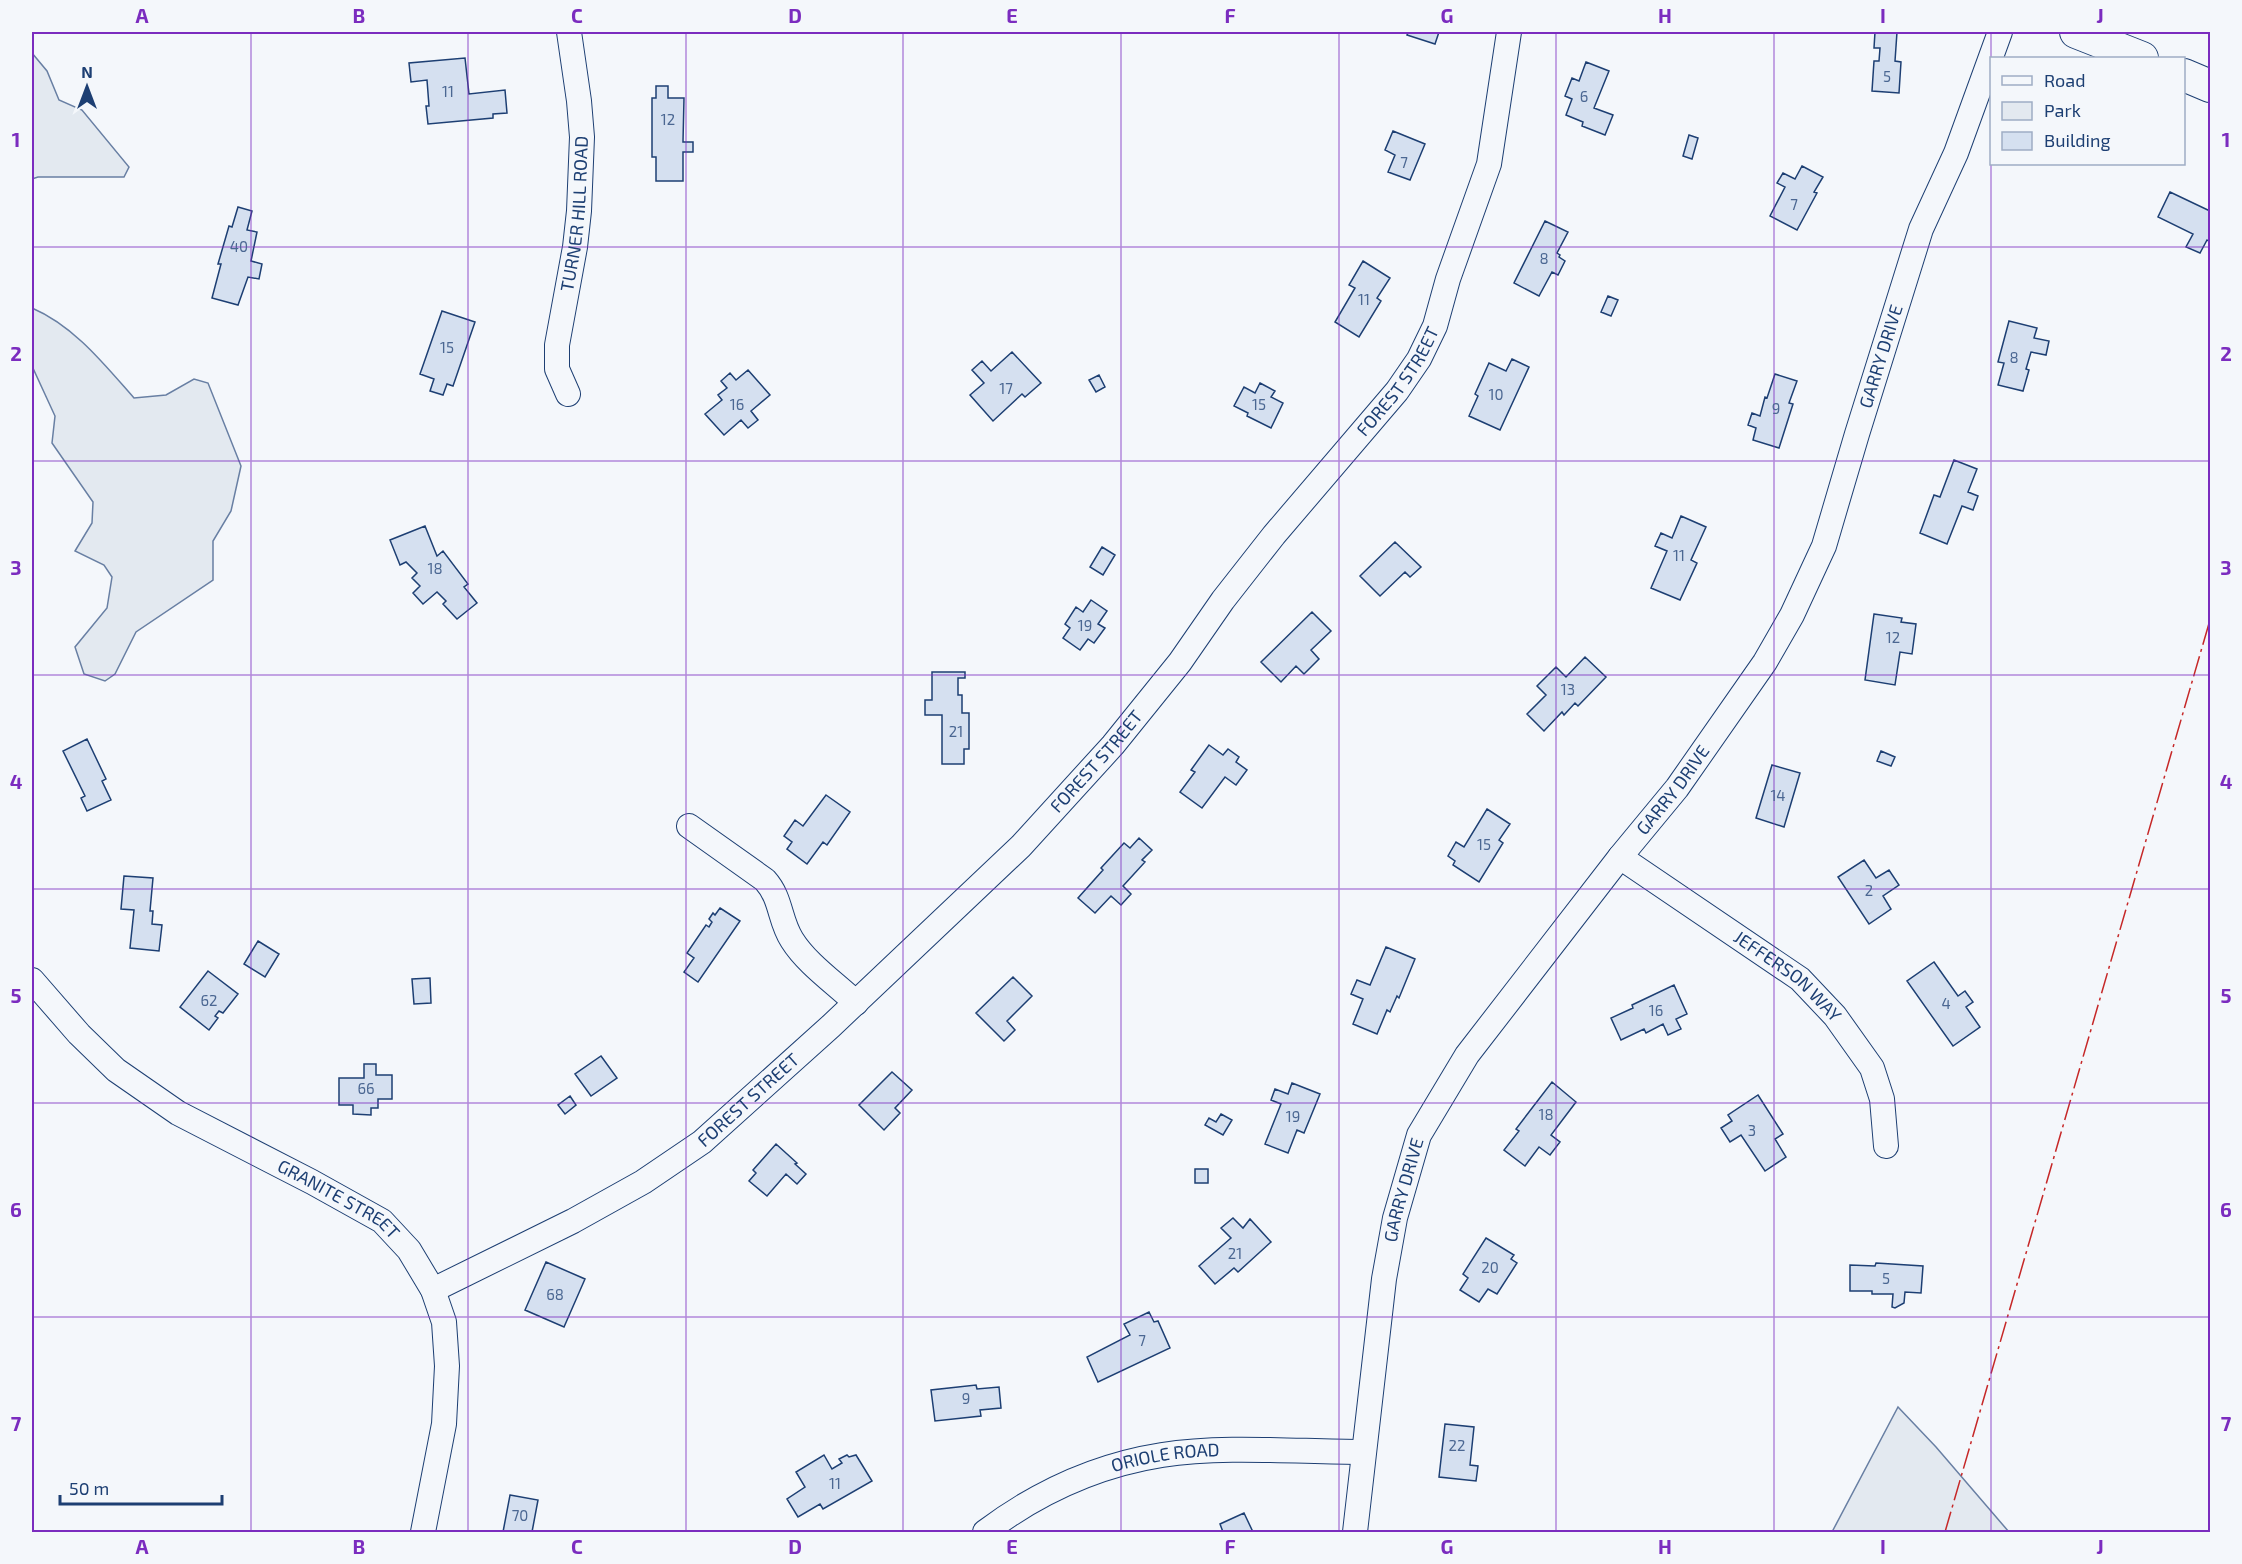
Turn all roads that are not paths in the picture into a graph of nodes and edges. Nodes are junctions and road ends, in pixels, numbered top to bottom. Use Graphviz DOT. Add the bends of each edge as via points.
graph roads {
  1 [pos="569,32"];
  2 [pos="1509,32"];
  3 [pos="2000,32"];
  4 [pos="2076,32"];
  5 [pos="1991,57"];
  6 [pos="2139,57"];
  7 [pos="1990,60"];
  8 [pos="2185,75"];
  9 [pos="2211,86"];
  10 [pos="568,394"];
  11 [pos="688,826"];
  12 [pos="1620,857"];
  13 [pos="32,980"];
  14 [pos="856,1003"];
  15 [pos="1886,1146"];
  16 [pos="433,1290"];
  17 [pos="1362,1452"];
  18 [pos="423,1533"];
  19 [pos="985,1533"];
  20 [pos="1355,1533"];
  1 -- 10 [label="street, TURNER HILL ROAD" via="582,137 575,247 557,345 557,369"];
  2 -- 14 [label="street, FOREST STREET" via="1489,164 1435,326 1397,391 1274,536 1113,745 1021,846"];
  3 -- 5 [label="street, GARRY DRIVE"];
  4 -- 6 [label="main road"];
  7 -- 12 [label="street, GARRY DRIVE" via="1956,153 1921,229 1824,546 1792,615 1765,662 1677,788"];
  8 -- 9 [label="main road"];
  11 -- 14 [label="street" via="765,880 774,890 791,938 801,952"];
  12 -- 15 [label="street, JEFFERSON WAY" via="1800,980 1835,1016 1872,1068 1882,1099"];
  12 -- 17 [label="street, GARRY DRIVE" via="1467,1055 1419,1135 1395,1218 1384,1279"];
  13 -- 16 [label="street, GRANITE STREET" via="116,1070 178,1113 382,1221 409,1250"];
  14 -- 16 [label="street, FOREST STREET" via="702,1142 643,1182 573,1221"];
  16 -- 18 [label="street, GRANITE STREET" via="444,1322 447,1366 444,1424"];
  17 -- 19 [label="street, ORIOLE ROAD" via="1203,1451 1128,1461 1059,1487"];
  17 -- 20 [label="street, GARRY DRIVE"];
}
